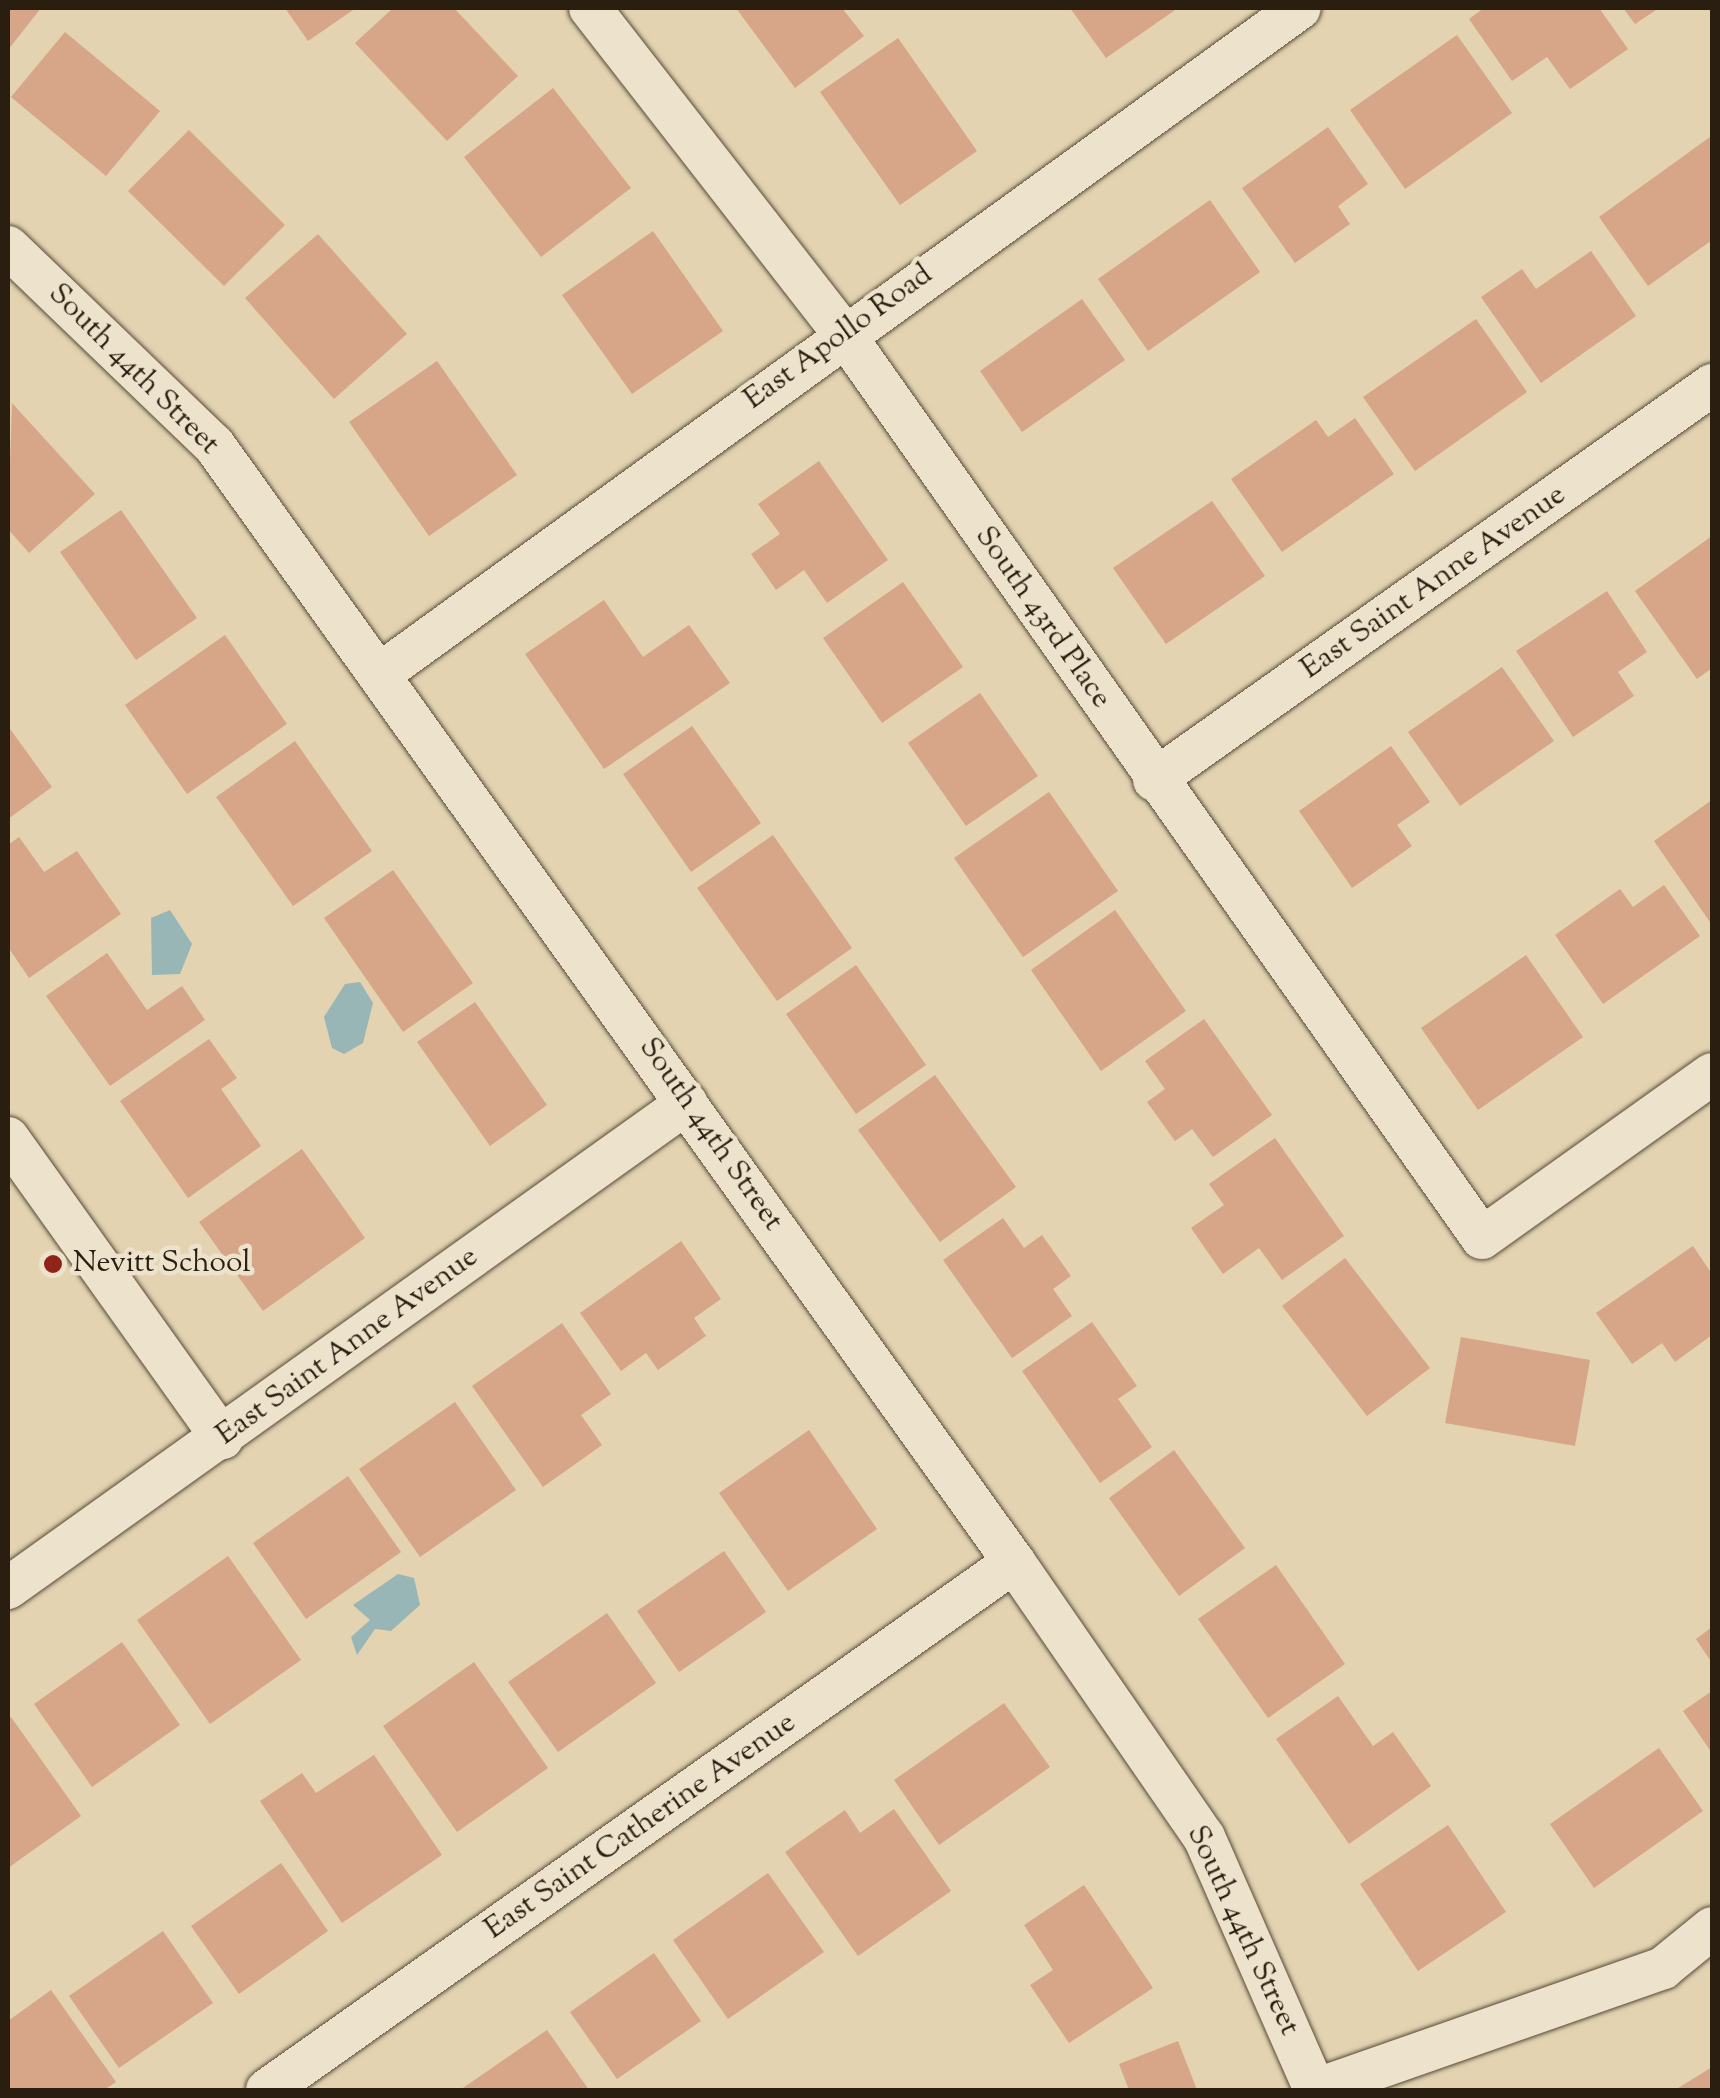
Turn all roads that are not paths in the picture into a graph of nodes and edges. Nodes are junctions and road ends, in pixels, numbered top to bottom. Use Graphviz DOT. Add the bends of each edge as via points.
graph roads {
  1 [pos="590,8"];
  2 [pos="1300,8"];
  3 [pos="8,247"];
  4 [pos="844,334"];
  5 [pos="1712,385"];
  6 [pos="381,673"];
  7 [pos="1154,780"];
  8 [pos="1712,1074"];
  9 [pos="687,1103"];
  10 [pos="8,1138"];
  11 [pos="222,1438"];
  12 [pos="1014,1562"];
  13 [pos="8,1588"];
  14 [pos="1712,1928"];
  15 [pos="267,2090"];
  16 [pos="1315,2090"];
  1 -- 4 [label="street, South 43rd Place"];
  2 -- 4 [label="street, East Apollo Road"];
  3 -- 6 [label="street, South 44th Street" via="214,445"];
  4 -- 6 [label="street, East Apollo Road"];
  4 -- 7 [label="street, South 43rd Place"];
  5 -- 7 [label="street, East Saint Anne Avenue"];
  6 -- 9 [label="street, South 44th Street"];
  7 -- 8 [label="street, South 43rd Place" via="1482,1238"];
  9 -- 11 [label="street, East Saint Anne Avenue"];
  9 -- 12 [label="street, South 44th Street"];
  10 -- 11 [label="street"];
  11 -- 13 [label="street, East Saint Anne Avenue"];
  12 -- 15 [label="street, East Saint Catherine Avenue"];
  12 -- 16 [label="street, South 44th Street" via="1204,1837"];
  14 -- 16 [label="street" via="1663,1968"];
}
